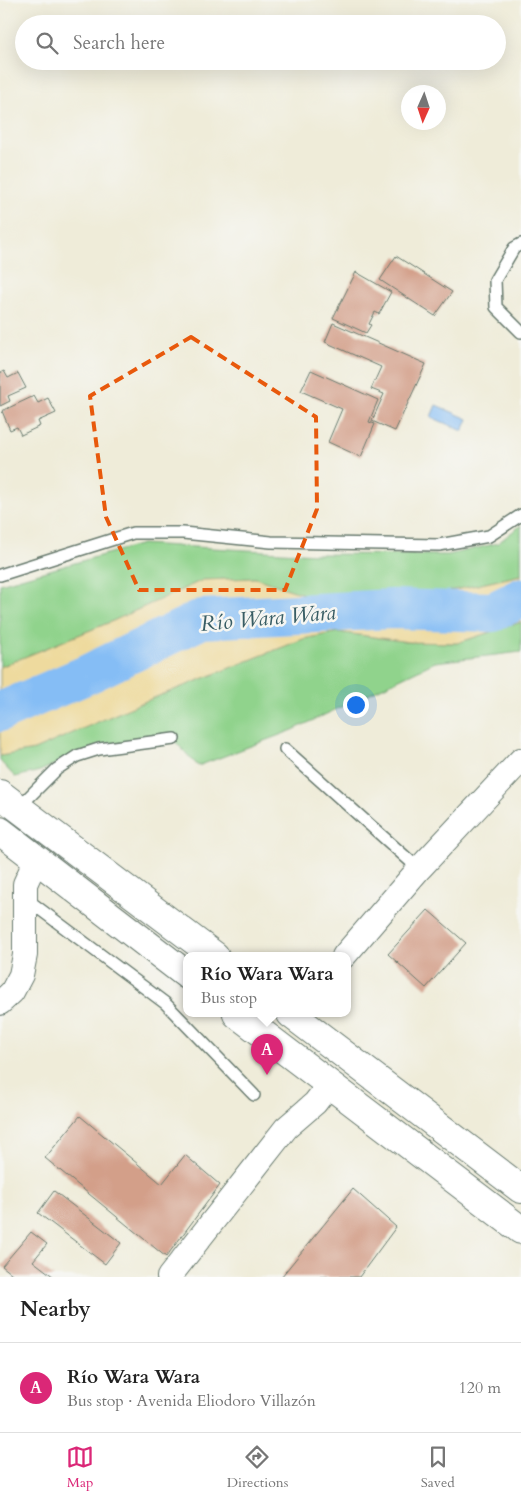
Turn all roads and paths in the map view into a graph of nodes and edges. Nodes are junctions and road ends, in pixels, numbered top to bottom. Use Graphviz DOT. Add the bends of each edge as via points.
graph roads {
  1 [pos="521,244"];
  2 [pos="521,332"];
  3 [pos="521,515"];
  4 [pos="0,574"];
  5 [pos="174,739"];
  6 [pos="285,749"];
  7 [pos="521,760"];
  8 [pos="9,801"];
  9 [pos="0,831"];
  10 [pos="36,860"];
  11 [pos="419,869"];
  12 [pos="25,898"];
  13 [pos="210,952"];
  14 [pos="347,952"];
  15 [pos="183,973"];
  16 [pos="0,1003"];
  17 [pos="241,1017"];
  18 [pos="297,1017"];
  19 [pos="329,1085"];
  20 [pos="254,1095"];
  21 [pos="521,1189"];
  22 [pos="521,1230"];
  23 [pos="169,1277"];
  1 -- 2 [label="lane" via="514,248 495,280 496,307"];
  3 -- 4 [label="lane" via="489,536 439,545 271,542 183,533 133,533"];
  5 -- 8 [label="lane" via="100,749 77,756"];
  6 -- 11 [label="lane"];
  7 -- 11 [label="street"];
  8 -- 13 [label="highway"];
  9 -- 10 [label="highway"];
  10 -- 12 [label="street" via="25,884"];
  10 -- 15 [label="highway"];
  11 -- 14 [label="street"];
  12 -- 16 [label="street" via="25,956 21,975 12,992"];
  12 -- 20 [label="lane" via="165,1004"];
  17 -- 19 [label="highway"];
  18 -- 21 [label="highway"];
  19 -- 22 [label="highway"];
  19 -- 23 [label="street" via="315,1103 286,1128"];
}
